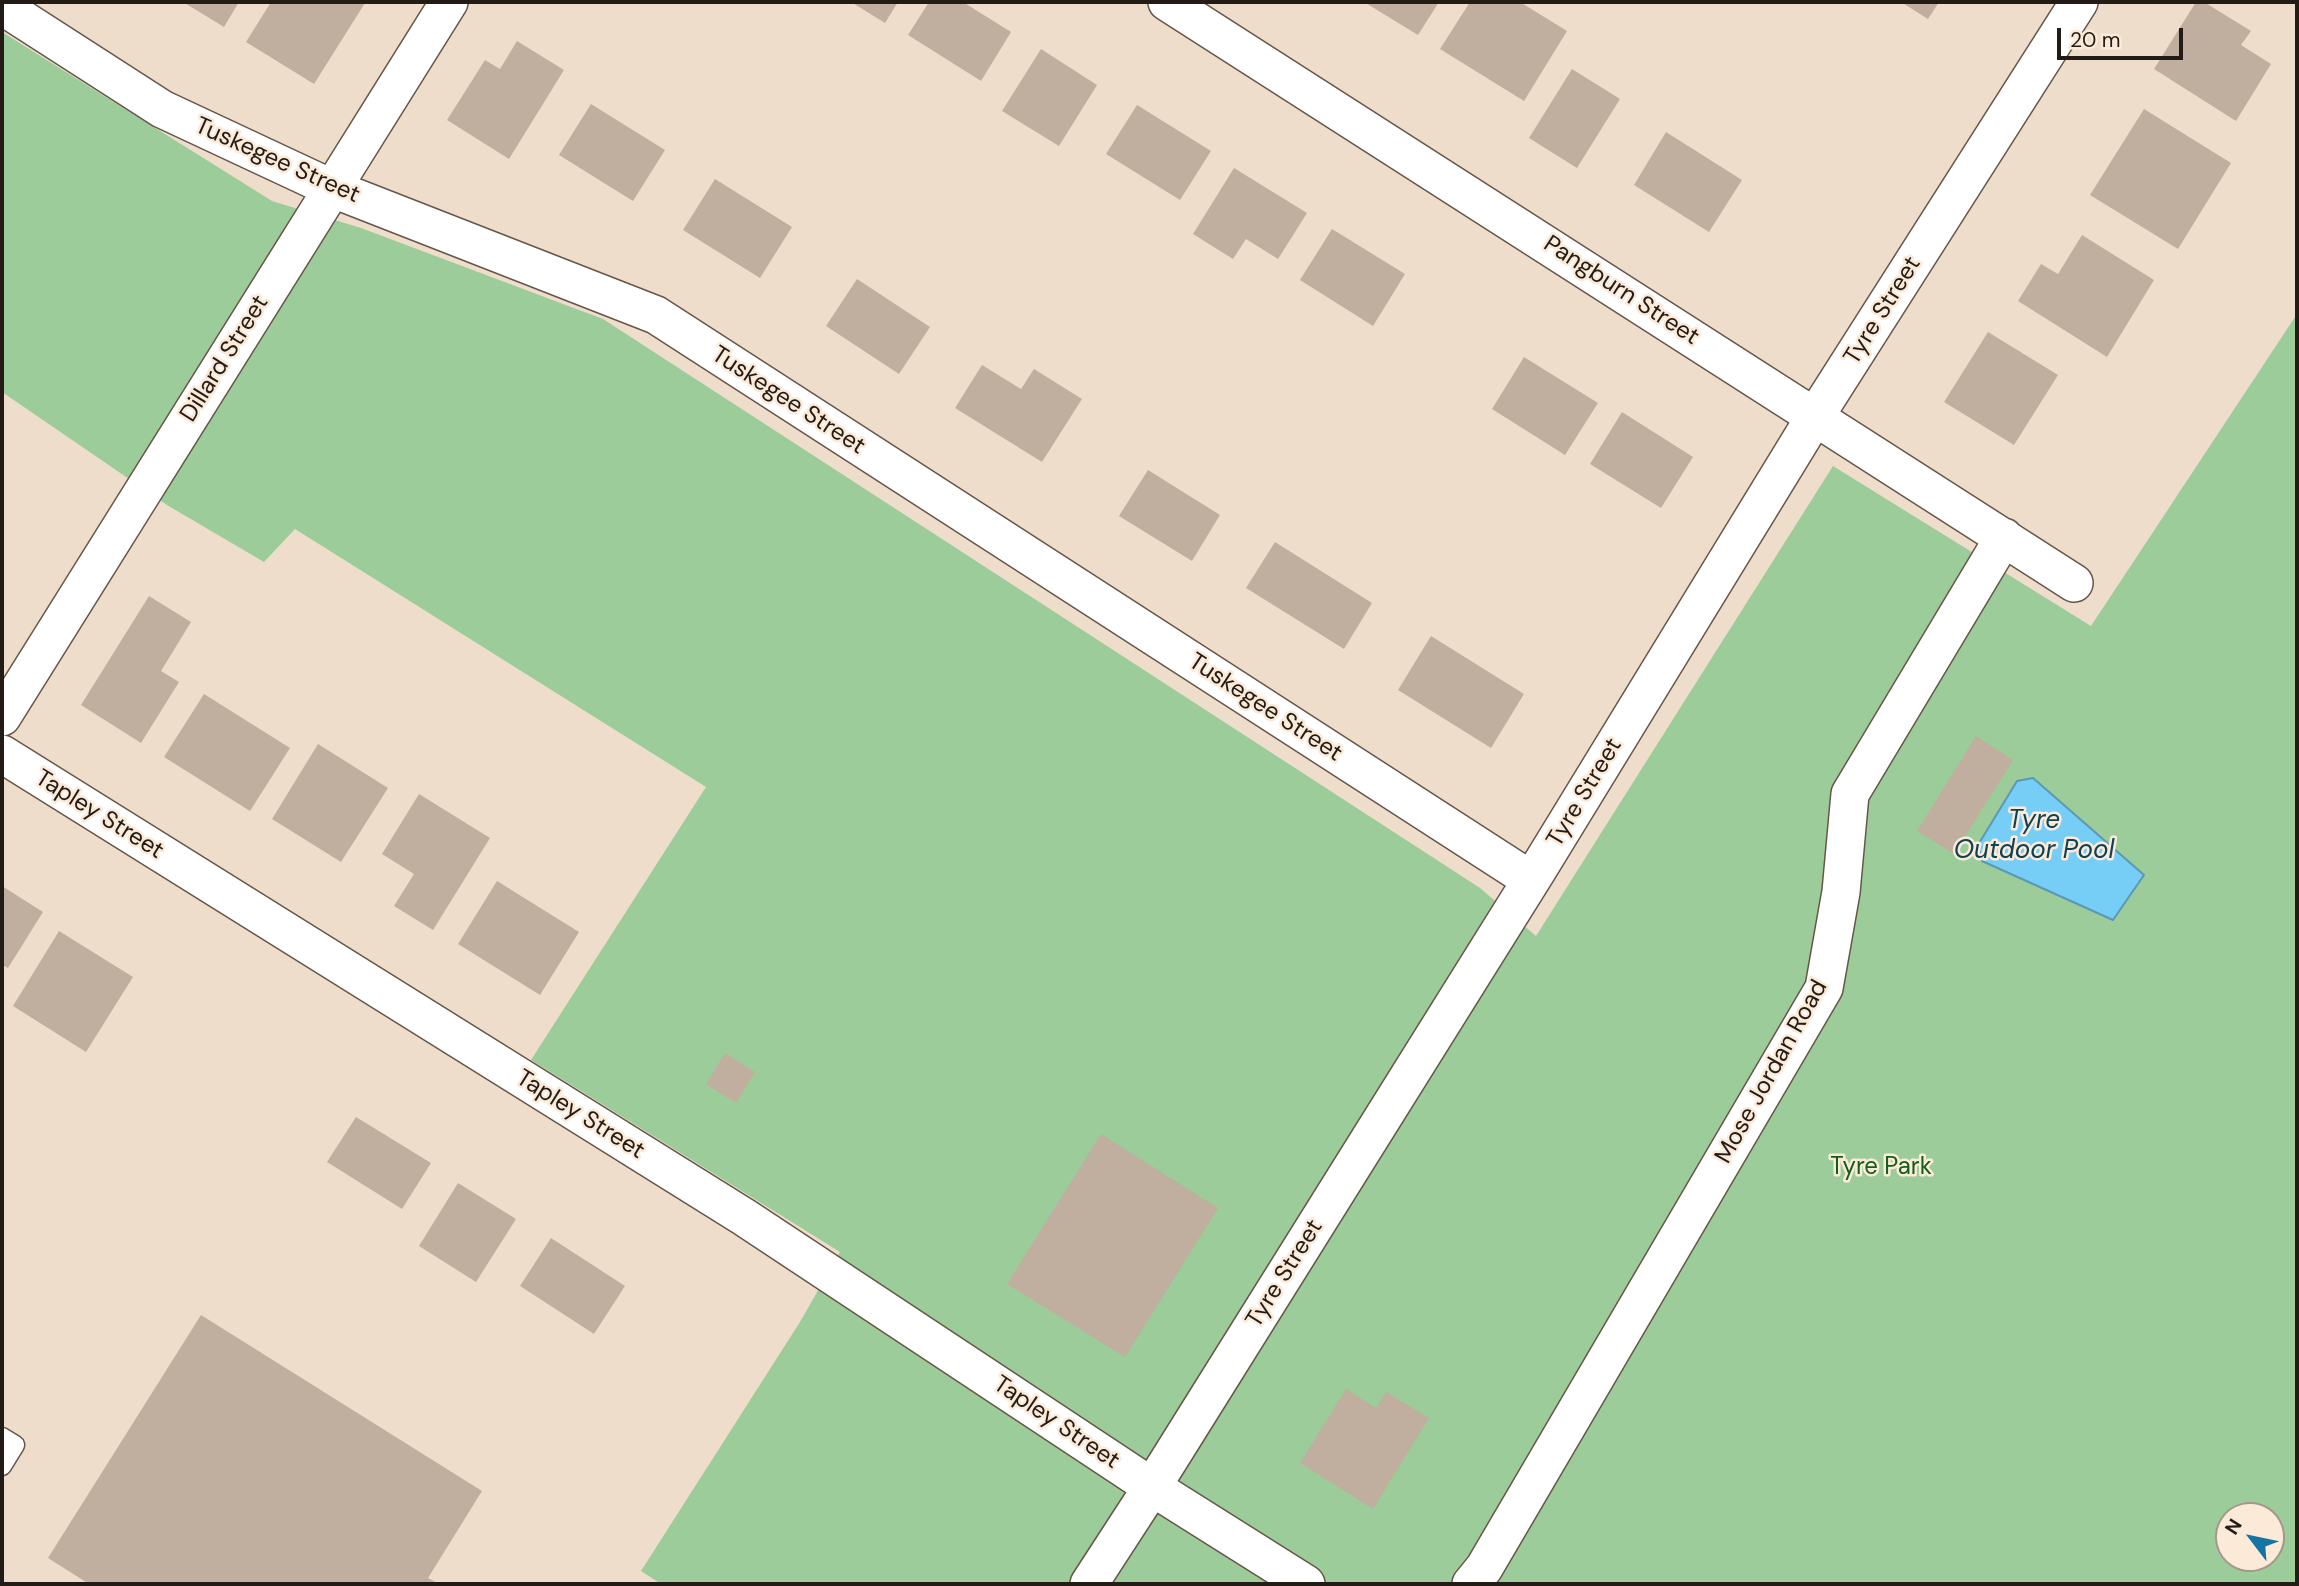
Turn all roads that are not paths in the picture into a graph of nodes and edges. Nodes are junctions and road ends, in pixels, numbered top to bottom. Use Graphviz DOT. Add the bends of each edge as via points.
graph roads {
  1 [pos="449,2"];
  2 [pos="1167,2"];
  3 [pos="2079,2"];
  4 [pos="2,6"];
  5 [pos="331,188"];
  6 [pos="1816,415"];
  7 [pos="2004,537"];
  8 [pos="2074,583"];
  9 [pos="2,717"];
  10 [pos="2,754"];
  11 [pos="1531,880"];
  12 [pos="2,1437"];
  13 [pos="2,1466"];
  14 [pos="1152,1487"];
  15 [pos="1089,1584"];
  16 [pos="1306,1584"];
  17 [pos="1471,1584"];
  1 -- 5 [label="street, Dillard Street"];
  2 -- 6 [label="street, Pangburn Street"];
  3 -- 6 [label="street, Tyre Street"];
  4 -- 5 [label="street, Tuskegee Street" via="162,109"];
  5 -- 9 [label="street, Dillard Street"];
  5 -- 11 [label="street, Tuskegee Street" via="656,315"];
  6 -- 7 [label="street, Pangburn Street"];
  6 -- 11 [label="street, Tyre Street"];
  7 -- 8 [label="street, Pangburn Street"];
  7 -- 17 [label="street, Mose Jordan Road" via="1850,794 1842,892 1824,988"];
  10 -- 14 [label="street, Tapley Street" via="744,1217"];
  11 -- 14 [label="street, Tyre Street"];
  12 -- 13 [label="lane" via="15,1445"];
  14 -- 15 [label="street, Tyre Street"];
  14 -- 16 [label="street"];
}
